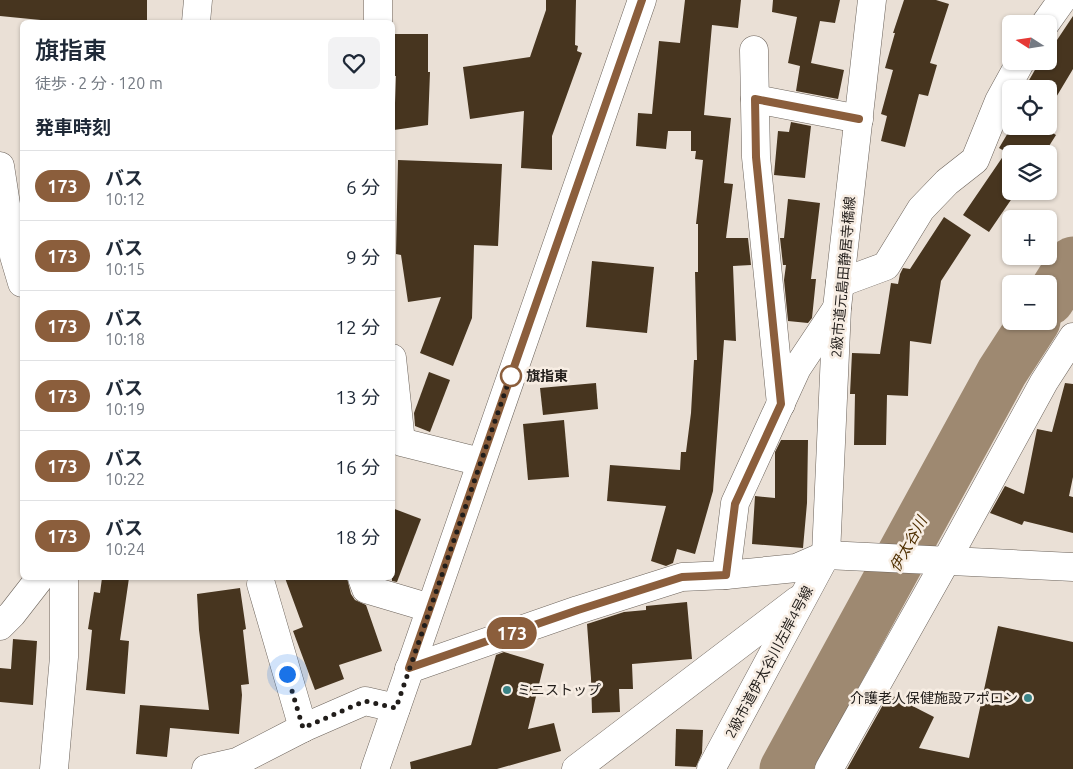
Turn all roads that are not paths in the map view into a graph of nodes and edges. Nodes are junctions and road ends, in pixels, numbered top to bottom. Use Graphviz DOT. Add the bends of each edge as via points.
graph roads {
  1 [pos="198,0"];
  2 [pos="378,0"];
  3 [pos="642,0"];
  4 [pos="872,0"];
  5 [pos="1062,0"];
  6 [pos="1051,15"];
  7 [pos="196,20"];
  8 [pos="378,20"];
  9 [pos="754,50"];
  10 [pos="1016,70"];
  11 [pos="755,99"];
  12 [pos="859,119"];
  13 [pos="0,166"];
  14 [pos="20,276"];
  15 [pos="838,295"];
  16 [pos="1073,337"];
  17 [pos="395,386"];
  18 [pos="781,404"];
  19 [pos="481,462"];
  20 [pos="832,554"];
  21 [pos="939,560"];
  22 [pos="1073,567"];
  23 [pos="726,575"];
  24 [pos="38,580"];
  25 [pos="64,580"];
  26 [pos="363,580"];
  27 [pos="261,584"];
  28 [pos="805,594"];
  29 [pos="430,608"];
  30 [pos="0,626"];
  31 [pos="409,668"];
  32 [pos="396,708"];
  33 [pos="303,728"];
  34 [pos="238,765"];
  35 [pos="54,769"];
  36 [pos="206,769"];
  37 [pos="375,769"];
  38 [pos="576,769"];
  39 [pos="711,769"];
  40 [pos="828,769"];
  1 -- 7 [label="street"];
  2 -- 8 [label="street"];
  3 -- 19 [label="street"];
  4 -- 12 [label="street, 2級市道元島田静居寺橋線"];
  5 -- 6 [label="street"];
  9 -- 11 [label="street"];
  10 -- 15 [label="street" via="999,101 975,160 947,182 921,209 886,266"];
  11 -- 12 [label="street"];
  11 -- 18 [label="street" via="756,157"];
  12 -- 15 [label="street, 2級市道元島田静居寺橋線"];
  13 -- 14 [label="street"];
  15 -- 18 [label="street" via="797,368"];
  15 -- 20 [label="street, 2級市道元島田静居寺橋線"];
  16 -- 21 [label="street"];
  17 -- 19 [label="street" via="401,442"];
  18 -- 23 [label="street" via="735,504"];
  19 -- 29 [label="street"];
  20 -- 21 [label="street"];
  20 -- 23 [label="street" via="796,568"];
  20 -- 28 [label="street, 2級市道伊太谷川左岸4号線"];
  21 -- 22 [label="street"];
  21 -- 40 [label="street"];
  23 -- 31 [label="street" via="682,577"];
  24 -- 30 [label="street"];
  25 -- 35 [label="street" via="64,657"];
  26 -- 29 [label="street" via="366,590"];
  27 -- 33 [label="street"];
  28 -- 38 [label="street"];
  28 -- 39 [label="street, 2級市道伊太谷川左岸4号線"];
  29 -- 31 [label="street"];
  31 -- 32 [label="street"];
  32 -- 33 [label="street" via="365,701"];
  32 -- 37 [label="street"];
  33 -- 34 [label="street"];
  34 -- 36 [label="street"];
}
